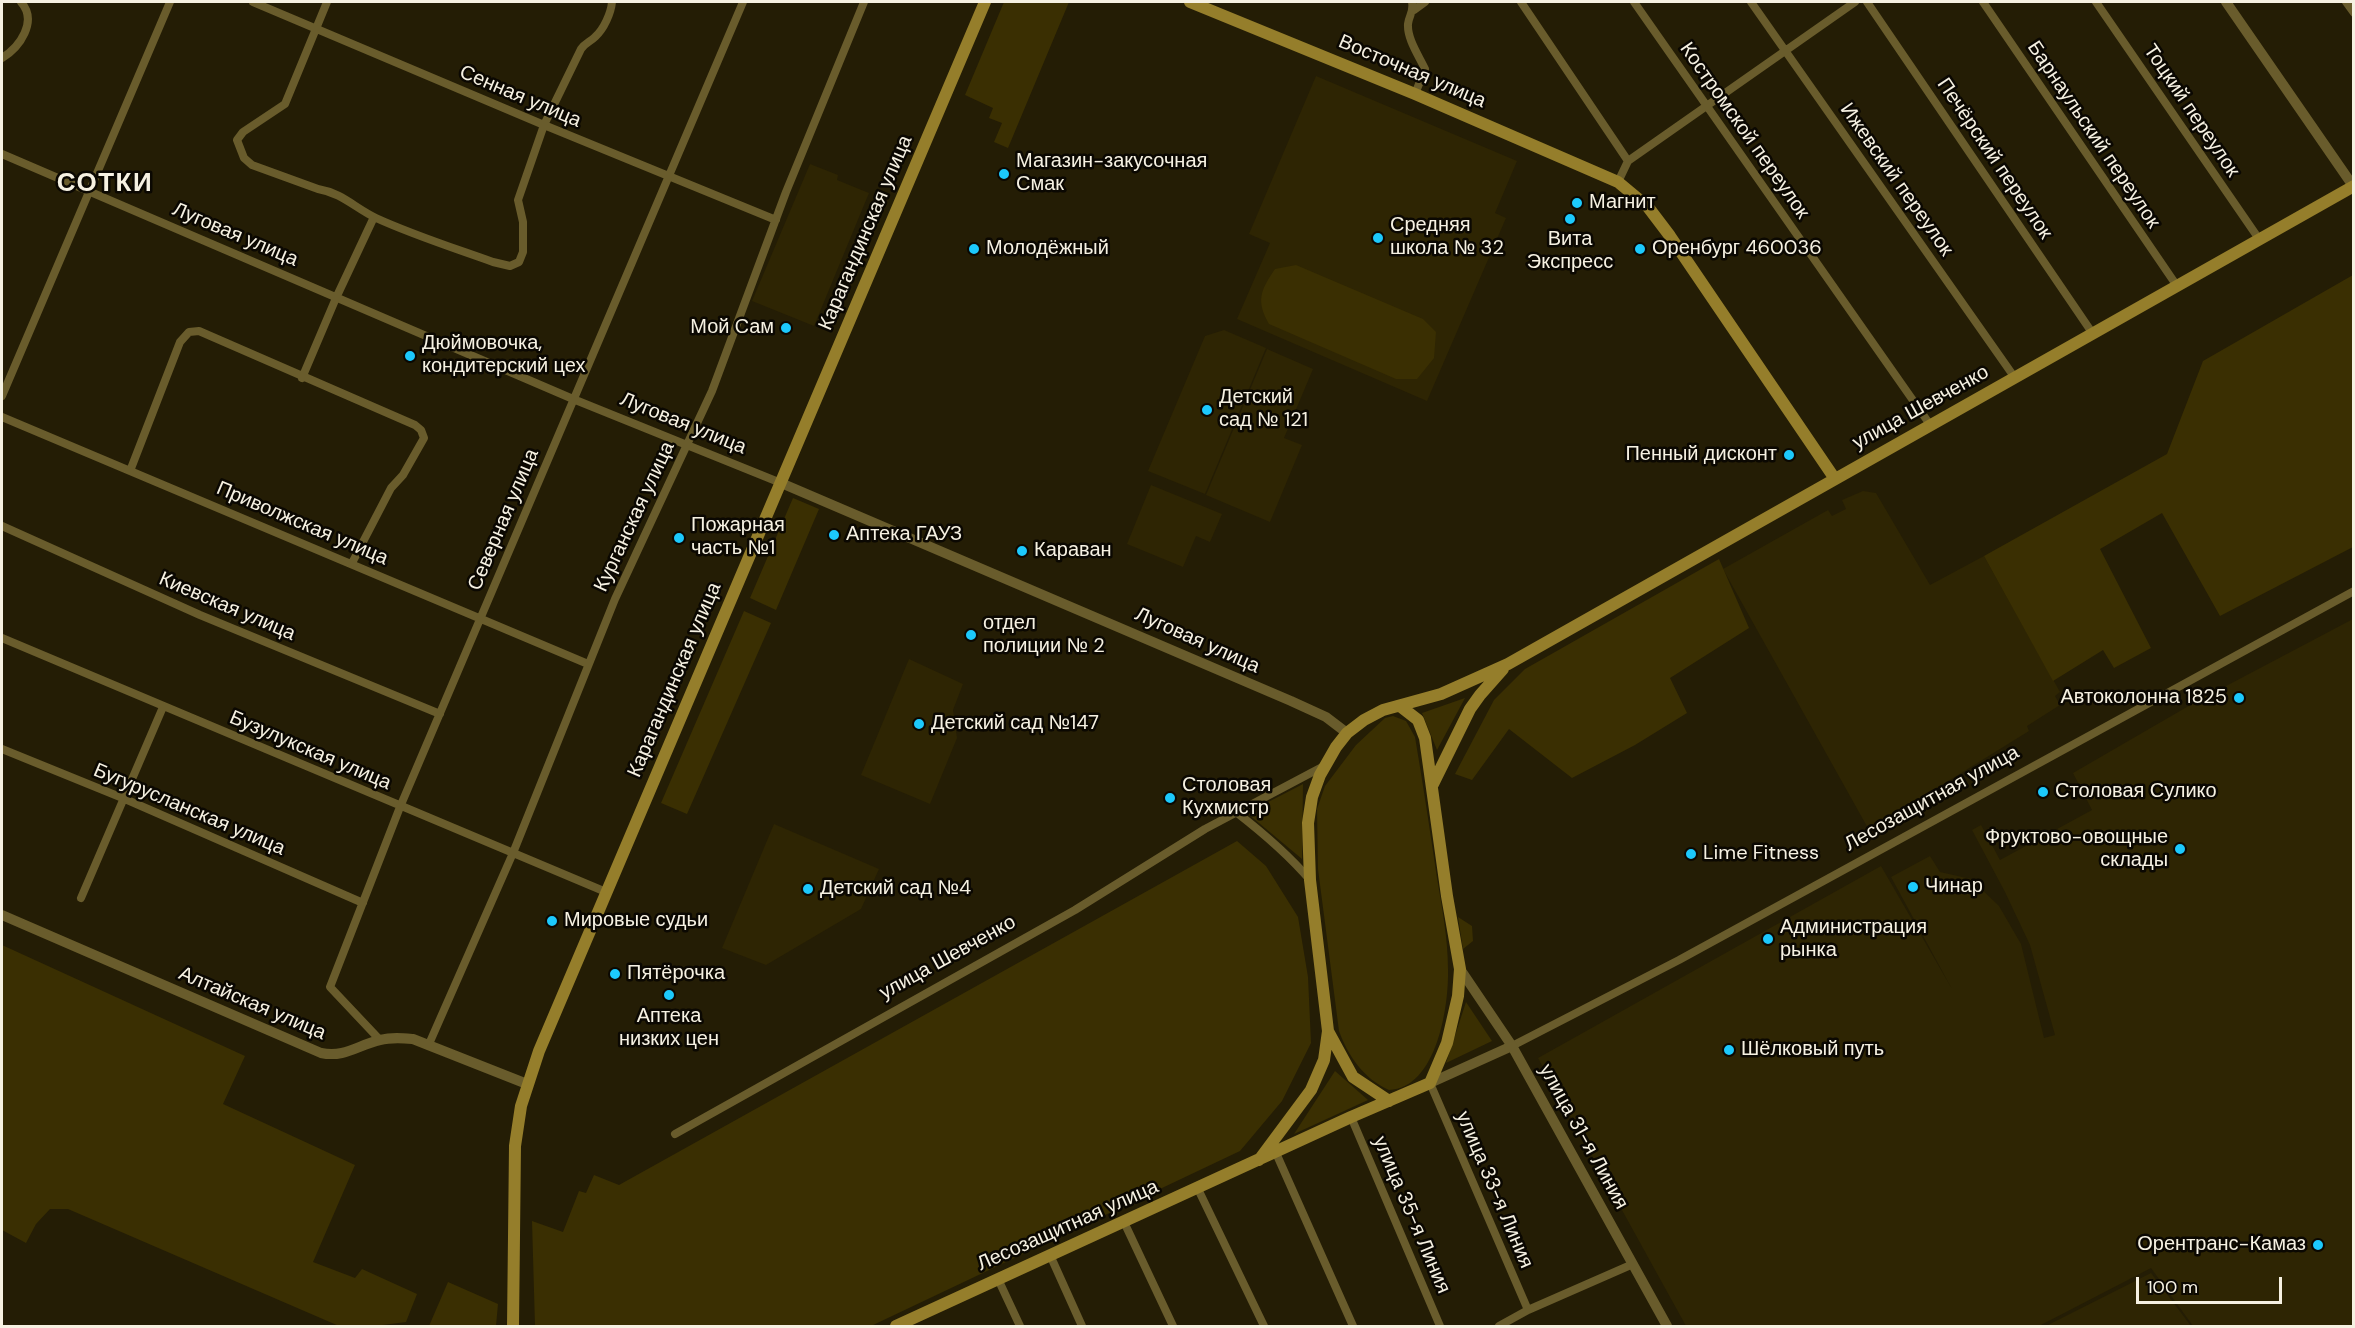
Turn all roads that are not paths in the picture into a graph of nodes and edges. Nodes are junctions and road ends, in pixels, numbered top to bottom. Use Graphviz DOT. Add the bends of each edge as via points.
graph roads {
  1 [pos="21,2"];
  2 [pos="170,2"];
  3 [pos="253,2"];
  4 [pos="327,2"];
  5 [pos="612,2"];
  6 [pos="743,2"];
  7 [pos="864,2"];
  8 [pos="985,2"];
  9 [pos="1190,2"];
  10 [pos="1425,2"];
  11 [pos="1521,2"];
  12 [pos="1634,2"];
  13 [pos="1751,2"];
  14 [pos="1855,2"];
  15 [pos="1867,2"];
  16 [pos="1983,2"];
  17 [pos="2096,2"];
  18 [pos="2226,2"];
  19 [pos="2346,2"];
  20 [pos="1413,6"];
  21 [pos="2354,13"];
  22 [pos="316,27"];
  23 [pos="1785,51"];
  24 [pos="2,58"];
  25 [pos="1415,94"];
  26 [pos="1706,106"];
  27 [pos="544,125"];
  28 [pos="2,154"];
  29 [pos="1628,161"];
  30 [pos="669,178"];
  31 [pos="1618,182"];
  32 [pos="2353,186"];
  33 [pos="88,191"];
  34 [pos="374,217"];
  35 [pos="776,220"];
  36 [pos="2259,239"];
  37 [pos="2177,286"];
  38 [pos="336,298"];
  39 [pos="2093,334"];
  40 [pos="302,378"];
  41 [pos="2015,378"];
  42 [pos="2,396"];
  43 [pos="573,399"];
  44 [pos="2,417"];
  45 [pos="1931,426"];
  46 [pos="687,444"];
  47 [pos="130,471"];
  48 [pos="1835,479"];
  49 [pos="781,483"];
  50 [pos="2,526"];
  51 [pos="352,563"];
  52 [pos="2354,591"];
  53 [pos="480,618"];
  54 [pos="2,638"];
  55 [pos="588,664"];
  56 [pos="1508,664"];
  57 [pos="1400,706"];
  58 [pos="163,707"];
  59 [pos="440,714"];
  60 [pos="1347,733"];
  61 [pos="2,749"];
  62 [pos="1325,766"];
  63 [pos="1433,784"];
  64 [pos="125,799"];
  65 [pos="400,807"];
  66 [pos="1236,813"];
  67 [pos="513,853"];
  68 [pos="1310,880"];
  69 [pos="606,892"];
  70 [pos="81,898"];
  71 [pos="363,903"];
  72 [pos="2,915"];
  73 [pos="1460,969"];
  74 [pos="1328,1031"];
  75 [pos="380,1040"];
  76 [pos="429,1044"];
  77 [pos="1512,1046"];
  78 [pos="1430,1083"];
  79 [pos="527,1084"];
  80 [pos="1389,1101"];
  81 [pos="1351,1117"];
  82 [pos="675,1134"];
  83 [pos="1276,1153"];
  84 [pos="1258,1161"];
  85 [pos="1198,1189"];
  86 [pos="1124,1222"];
  87 [pos="1050,1255"];
  88 [pos="1633,1264"];
  89 [pos="998,1279"];
  90 [pos="1528,1310"];
  91 [pos="513,1326"];
  92 [pos="896,1326"];
  93 [pos="1020,1326"];
  94 [pos="1082,1326"];
  95 [pos="1173,1326"];
  96 [pos="1264,1326"];
  97 [pos="1353,1326"];
  98 [pos="1440,1326"];
  99 [pos="1499,1326"];
  100 [pos="1667,1326"];
  1 -- 24 [label="street" via="28,16 26,29 11,52"];
  2 -- 33 [label="street"];
  3 -- 22 [label="street, Сенная улица"];
  4 -- 22 [label="street"];
  5 -- 27 [label="street" via="605,22 581,49"];
  6 -- 30 [label="street, Северная улица"];
  7 -- 35 [label="street, Курганская улица"];
  8 -- 49 [label="main road, Карагандинская улица"];
  9 -- 25 [label="main road, Восточная улица"];
  10 -- 20 [label="street"];
  11 -- 29 [label="street"];
  12 -- 26 [label="street, Костромской переулок"];
  13 -- 23 [label="street, Ижевский переулок"];
  14 -- 23 [label="street"];
  15 -- 39 [label="street, Печёрский переулок"];
  16 -- 37 [label="street, Барнаульский переулок"];
  17 -- 36 [label="street, Тоцкий переулок"];
  18 -- 32 [label="street"];
  19 -- 21 [label="street"];
  20 -- 25 [label="street" via="1409,34 1425,69"];
  22 -- 27 [label="street, Сенная улица"];
  22 -- 34 [label="street" via="285,104 237,140 244,158 252,165 329,191"];
  23 -- 26 [label="street"];
  23 -- 41 [label="street, Ижевский переулок"];
  25 -- 31 [label="main road, Восточная улица"];
  26 -- 29 [label="street"];
  26 -- 45 [label="street, Костромской переулок"];
  27 -- 30 [label="street, Сенная улица"];
  27 -- 34 [label="street" via="518,200 523,222 519,262 510,266 493,262"];
  28 -- 33 [label="street, Луговая улица"];
  29 -- 31 [label="street"];
  30 -- 35 [label="street, Сенная улица"];
  30 -- 43 [label="street, Северная улица"];
  31 -- 48 [label="main road, Восточная улица" via="1648,207 1670,236"];
  32 -- 36 [label="main road, улица Шевченко"];
  33 -- 38 [label="street, Луговая улица"];
  33 -- 42 [label="street"];
  34 -- 38 [label="street"];
  35 -- 46 [label="street, Курганская улица" via="712,391"];
  36 -- 37 [label="main road, улица Шевченко"];
  37 -- 39 [label="main road, улица Шевченко"];
  38 -- 40 [label="street"];
  38 -- 43 [label="street, Луговая улица"];
  39 -- 41 [label="main road, улица Шевченко"];
  40 -- 47 [label="street" via="199,331 189,332 180,342"];
  40 -- 51 [label="street" via="422,430 424,438 391,488"];
  41 -- 45 [label="main road, улица Шевченко"];
  43 -- 46 [label="street, Луговая улица"];
  43 -- 53 [label="street, Северная улица"];
  44 -- 47 [label="street, Приволжская улица"];
  45 -- 48 [label="main road, улица Шевченко"];
  46 -- 49 [label="street, Луговая улица"];
  46 -- 55 [label="street, Курганская улица"];
  47 -- 51 [label="street, Приволжская улица"];
  48 -- 56 [label="main road, улица Шевченко"];
  49 -- 60 [label="street, Луговая улица" via="1291,701 1326,717"];
  49 -- 69 [label="main road, Карагандинская улица"];
  50 -- 59 [label="street, Киевская улица" via="200,615"];
  51 -- 53 [label="street, Приволжская улица"];
  52 -- 77 [label="street, Лесозащитная улица" via="1679,960"];
  53 -- 55 [label="street, Приволжская улица"];
  53 -- 59 [label="street, Северная улица"];
  54 -- 58 [label="street, Бузулукская улица"];
  55 -- 67 [label="street, Курганская улица"];
  56 -- 57 [label="main road, улица Шевченко" via="1450,690"];
  56 -- 63 [label="main road, улица Шевченко" via="1470,709"];
  57 -- 60 [label="main road, улица Шевченко" via="1375,714"];
  57 -- 63 [label="main road" via="1421,725"];
  58 -- 64 [label="street"];
  58 -- 65 [label="street, Бузулукская улица"];
  59 -- 65 [label="street, Северная улица"];
  60 -- 62 [label="main road"];
  61 -- 64 [label="street, Бугурусланская улица"];
  62 -- 66 [label="street, улица Шевченко"];
  62 -- 68 [label="main road" via="1309,808"];
  63 -- 73 [label="main road"];
  64 -- 70 [label="street"];
  64 -- 71 [label="street, Бугурусланская улица"];
  65 -- 67 [label="street, Бузулукская улица"];
  65 -- 71 [label="street, Северная улица"];
  66 -- 68 [label="street" via="1269,838"];
  66 -- 82 [label="street, улица Шевченко" via="1075,910"];
  67 -- 69 [label="street, Бузулукская улица"];
  67 -- 76 [label="street, Курганская улица"];
  68 -- 74 [label="main road"];
  69 -- 79 [label="main road, Карагандинская улица"];
  71 -- 75 [label="street, Северная улица" via="330,987"];
  72 -- 75 [label="street, Алтайская улица" via="321,1053 334,1056"];
  73 -- 77 [label="street, улица 31-я Линия"];
  73 -- 78 [label="main road" via="1447,1043"];
  74 -- 80 [label="main road" via="1353,1077"];
  74 -- 84 [label="main road, Лесозащитная улица" via="1324,1060 1311,1090"];
  75 -- 76 [label="street, Алтайская улица" via="396,1037"];
  76 -- 79 [label="street, Алтайская улица"];
  77 -- 78 [label="street, Лесозащитная улица"];
  77 -- 88 [label="street, улица 31-я Линия"];
  78 -- 80 [label="main road, Лесозащитная улица"];
  78 -- 90 [label="street, улица 33-я Линия"];
  79 -- 91 [label="main road, Карагандинская улица" via="515,1146"];
  80 -- 81 [label="main road, Лесозащитная улица"];
  81 -- 83 [label="main road, Лесозащитная улица"];
  81 -- 98 [label="street, улица 35-я Линия"];
  83 -- 84 [label="main road, Лесозащитная улица"];
  83 -- 97 [label="street"];
  84 -- 85 [label="main road, Лесозащитная улица"];
  85 -- 86 [label="main road, Лесозащитная улица"];
  85 -- 96 [label="street"];
  86 -- 87 [label="main road, Лесозащитная улица"];
  86 -- 95 [label="street"];
  87 -- 89 [label="main road, Лесозащитная улица"];
  87 -- 94 [label="street"];
  88 -- 90 [label="street"];
  88 -- 100 [label="street, улица 31-я Линия"];
  89 -- 92 [label="main road, Лесозащитная улица"];
  89 -- 93 [label="street"];
  90 -- 99 [label="street"];
}
